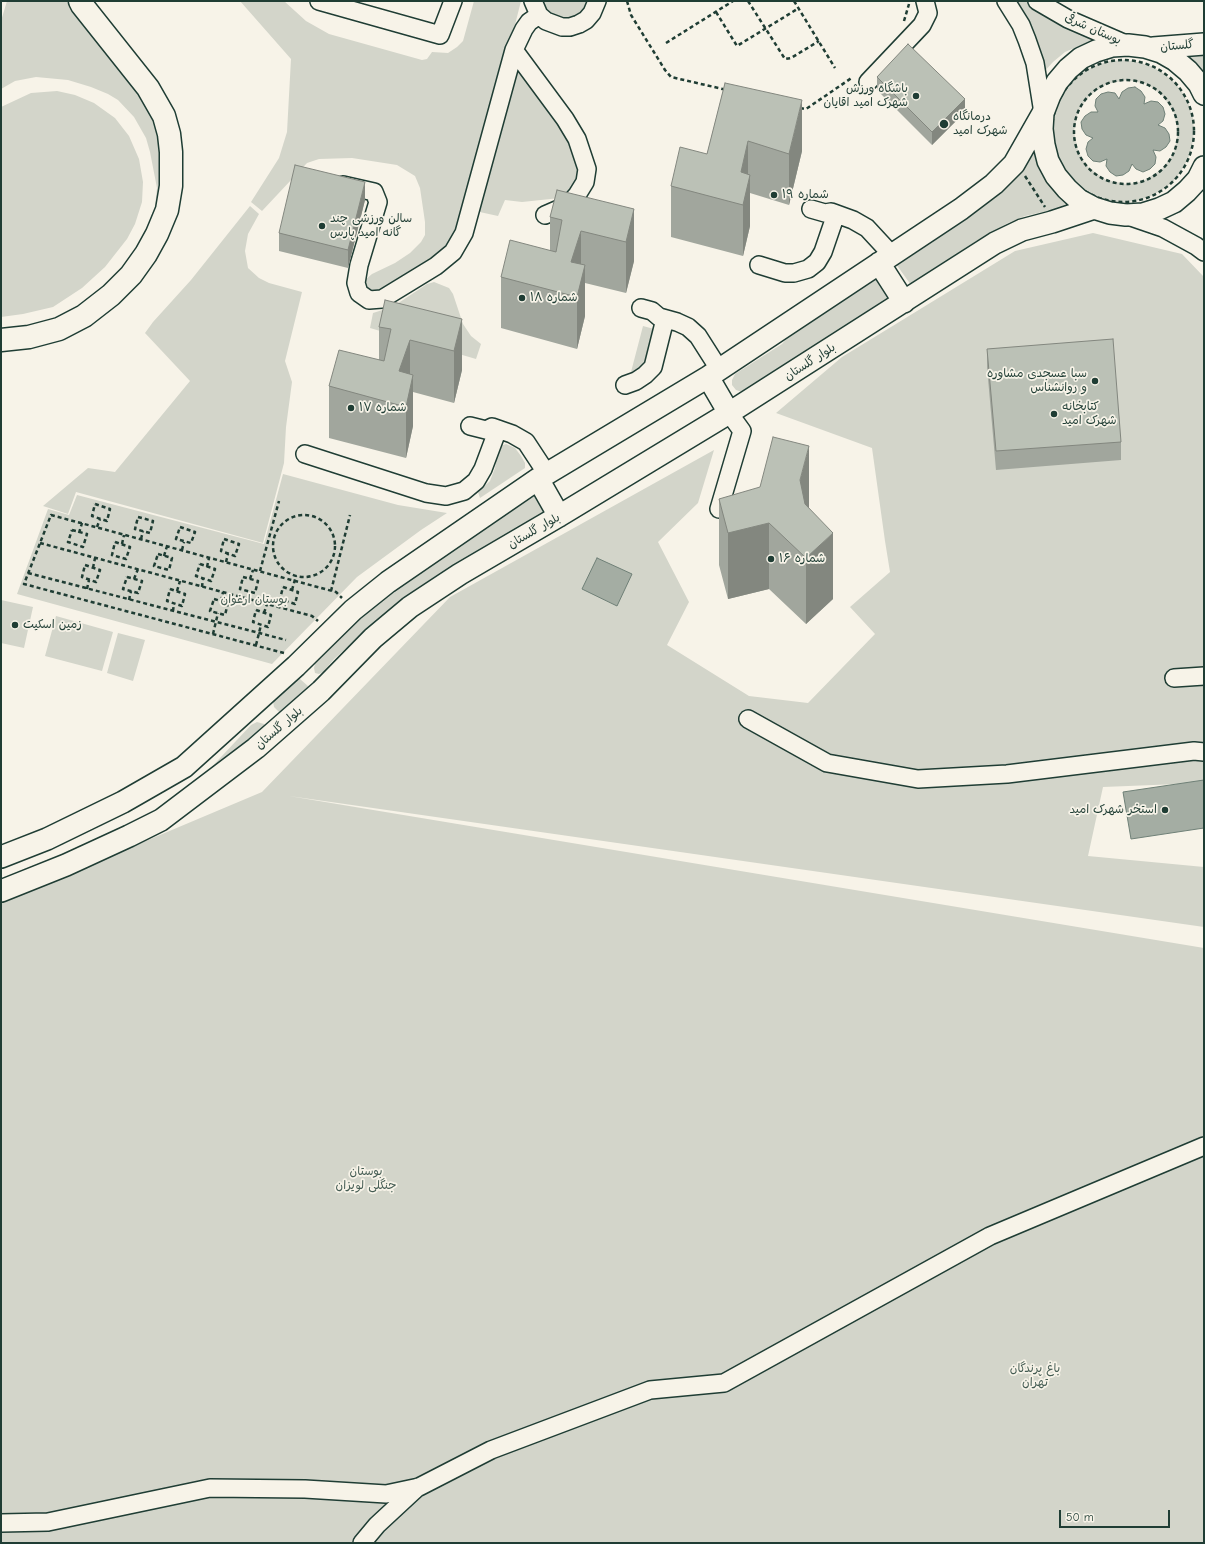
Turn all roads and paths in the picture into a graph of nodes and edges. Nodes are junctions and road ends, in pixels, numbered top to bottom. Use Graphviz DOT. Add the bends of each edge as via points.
graph roads {
  1 [pos="80,1"];
  2 [pos="319,1"];
  3 [pos="452,1"];
  4 [pos="597,1"];
  5 [pos="627,1"];
  6 [pos="733,1"];
  7 [pos="794,1"];
  8 [pos="910,1"];
  9 [pos="925,1"];
  10 [pos="1006,1"];
  11 [pos="1038,1"];
  12 [pos="750,2"];
  13 [pos="536,8"];
  14 [pos="799,8"];
  15 [pos="716,12"];
  16 [pos="902,24"];
  17 [pos="766,28"];
  18 [pos="819,41"];
  19 [pos="666,43"];
  20 [pos="1204,44"];
  21 [pos="1128,45"];
  22 [pos="1150,48"];
  23 [pos="514,50"];
  24 [pos="835,68"];
  25 [pos="1163,72"];
  26 [pos="863,77"];
  27 [pos="1155,89"];
  28 [pos="731,91"];
  29 [pos="1204,94"];
  30 [pos="799,108"];
  31 [pos="1043,113"];
  32 [pos="1204,167"];
  33 [pos="1021,170"];
  34 [pos="328,181"];
  35 [pos="812,205"];
  36 [pos="1094,208"];
  37 [pos="1048,210"];
  38 [pos="834,213"];
  39 [pos="545,214"];
  40 [pos="1126,215"];
  41 [pos="1204,252"];
  42 [pos="885,259"];
  43 [pos="759,265"];
  44 [pos="904,302"];
  45 [pos="640,313"];
  46 [pos="662,318"];
  47 [pos="1,340"];
  48 [pos="713,373"];
  49 [pos="625,384"];
  50 [pos="729,413"];
  51 [pos="472,420"];
  52 [pos="495,428"];
  53 [pos="305,454"];
  54 [pos="543,476"];
  55 [pos="279,501"];
  56 [pos="719,509"];
  57 [pos="350,515"];
  58 [pos="559,516"];
  59 [pos="100,519"];
  60 [pos="82,523"];
  61 [pos="97,527"];
  62 [pos="143,531"];
  63 [pos="79,532"];
  64 [pos="124,535"];
  65 [pos="269,538"];
  66 [pos="274,538"];
  67 [pos="141,539"];
  68 [pos="184,542"];
  69 [pos="40,543"];
  70 [pos="122,544"];
  71 [pos="167,546"];
  72 [pos="182,550"];
  73 [pos="228,554"];
  74 [pos="334,554"];
  75 [pos="340,555"];
  76 [pos="164,556"];
  77 [pos="95,558"];
  78 [pos="209,558"];
  79 [pos="226,562"];
  80 [pos="207,567"];
  81 [pos="93,568"];
  82 [pos="161,568"];
  83 [pos="138,569"];
  84 [pos="253,569"];
  85 [pos="260,572"];
  86 [pos="28,573"];
  87 [pos="159,575"];
  88 [pos="296,576"];
  89 [pos="203,578"];
  90 [pos="134,579"];
  91 [pos="250,579"];
  92 [pos="89,580"];
  93 [pos="180,581"];
  94 [pos="294,581"];
  95 [pos="202,587"];
  96 [pos="87,589"];
  97 [pos="292,590"];
  98 [pos="131,591"];
  99 [pos="178,591"];
  100 [pos="247,591"];
  101 [pos="331,591"];
  102 [pos="223,592"];
  103 [pos="245,598"];
  104 [pos="129,600"];
  105 [pos="220,601"];
  106 [pos="174,603"];
  107 [pos="267,604"];
  108 [pos="353,610"];
  109 [pos="173,611"];
  110 [pos="218,613"];
  111 [pos="264,613"];
  112 [pos="216,622"];
  113 [pos="261,625"];
  114 [pos="332,632"];
  115 [pos="213,634"];
  116 [pos="259,634"];
  117 [pos="286,640"];
  118 [pos="256,645"];
  119 [pos="296,666"];
  120 [pos="1204,676"];
  121 [pos="1174,678"];
  122 [pos="321,691"];
  123 [pos="748,719"];
  124 [pos="1204,752"];
  125 [pos="1,857"];
  126 [pos="1,891"];
  127 [pos="1204,1146"];
  128 [pos="419,1487"];
  129 [pos="1,1523"];
  130 [pos="362,1543"];
  1 -- 47 [label="highway" via="148,88 164,116 171,152 171,186 167,210 146,254 131,275 111,295 84,316 59,329 29,337"];
  2 -- 3 [label="street" via="440,36"];
  4 -- 13 [label="street" via="586,20 570,27 553,25 546,21"];
  5 -- 28 [label="path" via="631,15 671,77"];
  6 -- 15 [label="path"];
  7 -- 14 [label="path"];
  8 -- 16 [label="path"];
  9 -- 26 [label="street" via="928,13 922,25"];
  10 -- 31 [label="street" via="1028,40"];
  11 -- 21 [label="street, بوستان شرقی" via="1068,19"];
  12 -- 17 [label="path"];
  13 -- 23 [label="street"];
  14 -- 17 [label="path"];
  14 -- 18 [label="path"];
  15 -- 17 [label="path" via="737,46"];
  15 -- 19 [label="path"];
  17 -- 18 [label="path" via="785,59"];
  18 -- 24 [label="path"];
  20 -- 22 [label="main road, گلستان"];
  21 -- 22 [label="main road"];
  21 -- 31 [label="main road" via="1112,46 1081,58 1057,82"];
  22 -- 29 [label="main road" via="1180,63 1199,84"];
  23 -- 34 [label="street" via="464,233 453,252 436,266 382,299 369,300 359,293 356,284 359,265 378,202 374,192"];
  23 -- 39 [label="street" via="565,119 577,139 587,169 585,182 568,205"];
  25 -- 25 [label="path" via="1138,62 1110,61 1084,71 1065,90 1054,116 1053,144 1064,169 1083,189 1109,200 1136,201 1162,190 1182,171 1192,146 1193,118 1182,92"];
  26 -- 30 [label="path" via="852,78 806,109"];
  27 -- 27 [label="path" via="1137,81 1117,81 1098,88 1083,103 1075,121 1075,141 1082,160 1097,175 1115,183 1136,183 1154,176 1169,162 1177,143 1177,123 1170,104"];
  31 -- 36 [label="main road" via="1044,145 1048,161 1056,176 1066,190"];
  31 -- 42 [label="main road" via="1014,164 994,184"];
  32 -- 40 [label="main road" via="1187,191 1174,202 1143,214"];
  33 -- 37 [label="path"];
  35 -- 38 [label="street" via="826,213"];
  36 -- 40 [label="main road"];
  36 -- 44 [label="main road, بلوار گلستان" via="1022,230 995,243"];
  38 -- 42 [label="street" via="867,228"];
  38 -- 43 [label="street" via="823,252 817,262 808,269 784,273"];
  40 -- 41 [label="street" via="1163,228"];
  42 -- 44 [label="main road"];
  42 -- 48 [label="main road"];
  44 -- 50 [label="main road, بلوار گلستان"];
  45 -- 46 [label="street" via="652,311"];
  46 -- 48 [label="street" via="688,327 698,336"];
  46 -- 49 [label="street" via="653,367 636,381"];
  48 -- 50 [label="main road"];
  48 -- 54 [label="main road"];
  50 -- 56 [label="street" via="742,431"];
  50 -- 58 [label="main road, بلوار گلستان"];
  51 -- 52 [label="street" via="486,430"];
  52 -- 53 [label="street" via="483,469 476,481 464,491 446,496 426,494"];
  52 -- 54 [label="street" via="526,442"];
  54 -- 58 [label="main road"];
  54 -- 108 [label="main road" via="388,582"];
  55 -- 65 [label="path"];
  57 -- 75 [label="path"];
  58 -- 122 [label="main road, بلوار گلستان" via="460,574 410,607 373,638"];
  59 -- 59 [label="path" via="107,521 110,509 95,504 92,516"];
  59 -- 61 [label="path"];
  60 -- 61 [label="path"];
  60 -- 63 [label="path"];
  60 -- 69 [label="path" via="51,515"];
  61 -- 64 [label="path"];
  62 -- 62 [label="path" via="150,533 153,521 138,517 135,529"];
  62 -- 67 [label="path"];
  63 -- 63 [label="path" via="72,530 68,542 83,546 87,534"];
  64 -- 67 [label="path"];
  64 -- 70 [label="path"];
  65 -- 66 [label="path"];
  65 -- 85 [label="path"];
  66 -- 74 [label="path" via="285,521 295,516 315,517 330,529 334,539"];
  66 -- 88 [label="path" via="273,550 276,560 283,569"];
  67 -- 71 [label="path"];
  68 -- 68 [label="path" via="191,544 195,532 180,527 176,539"];
  68 -- 72 [label="path"];
  69 -- 77 [label="path"];
  69 -- 86 [label="path"];
  70 -- 70 [label="path" via="115,542 112,555 126,559 130,547"];
  71 -- 72 [label="path"];
  71 -- 76 [label="path"];
  72 -- 78 [label="path"];
  73 -- 73 [label="path" via="235,556 239,544 224,539 220,551"];
  73 -- 79 [label="path"];
  74 -- 75 [label="path"];
  74 -- 88 [label="path" via="328,567 320,574 311,577"];
  75 -- 101 [label="path"];
  76 -- 82 [label="path" via="158,554 154,566"];
  76 -- 82 [label="path" via="172,558 169,570"];
  77 -- 81 [label="path"];
  77 -- 83 [label="path"];
  78 -- 79 [label="path"];
  78 -- 80 [label="path"];
  79 -- 84 [label="path"];
  80 -- 89 [label="path" via="200,564 196,576"];
  80 -- 89 [label="path" via="214,569 211,581"];
  81 -- 92 [label="path" via="100,570 96,582"];
  81 -- 92 [label="path" via="85,565 82,577"];
  82 -- 87 [label="path"];
  83 -- 87 [label="path"];
  83 -- 90 [label="path"];
  84 -- 85 [label="path"];
  84 -- 91 [label="path"];
  85 -- 94 [label="path"];
  86 -- 96 [label="path"];
  86 -- 115 [label="path" via="24,584"];
  87 -- 93 [label="path"];
  88 -- 94 [label="path"];
  89 -- 95 [label="path"];
  90 -- 98 [label="path" via="127,577 123,589"];
  90 -- 98 [label="path" via="142,581 138,593"];
  91 -- 100 [label="path" via="243,577 240,589"];
  91 -- 100 [label="path" via="258,581 255,593"];
  92 -- 96 [label="path"];
  93 -- 95 [label="path"];
  93 -- 99 [label="path"];
  94 -- 97 [label="path"];
  94 -- 101 [label="path"];
  95 -- 102 [label="path"];
  96 -- 104 [label="path"];
  97 -- 97 [label="path" via="283,587 280,599 295,604 298,592"];
  98 -- 104 [label="path"];
  99 -- 106 [label="path" via="170,589 167,601"];
  99 -- 106 [label="path" via="186,594 182,606"];
  100 -- 103 [label="path"];
  101 -- 108 [label="path" via="336,592"];
  102 -- 103 [label="path"];
  102 -- 105 [label="path"];
  103 -- 107 [label="path"];
  104 -- 109 [label="path"];
  105 -- 110 [label="path" via="214,599 210,611"];
  105 -- 110 [label="path" via="228,603 225,615"];
  106 -- 109 [label="path"];
  107 -- 111 [label="path"];
  107 -- 114 [label="path" via="312,616"];
  108 -- 114 [label="main road"];
  109 -- 112 [label="path"];
  110 -- 112 [label="path"];
  111 -- 113 [label="path" via="271,615 268,627"];
  111 -- 113 [label="path" via="256,610 253,622"];
  112 -- 115 [label="path"];
  112 -- 116 [label="path"];
  113 -- 116 [label="path"];
  114 -- 119 [label="main road"];
  115 -- 118 [label="path"];
  116 -- 117 [label="path"];
  116 -- 118 [label="path"];
  118 -- 119 [label="path" via="283,652"];
  119 -- 122 [label="main road"];
  119 -- 125 [label="main road" via="184,767 122,802"];
  120 -- 121 [label="street"];
  122 -- 126 [label="main road, بلوار گلستان" via="256,748 161,820 66,865"];
  123 -- 124 [label="street" via="827,763 918,779 1007,774 1194,751"];
  127 -- 128 [label="street" via="990,1236 724,1383 650,1390 491,1450"];
  128 -- 129 [label="street" via="386,1494 305,1489 210,1488 48,1522"];
  128 -- 130 [label="street" via="377,1525"];
}
